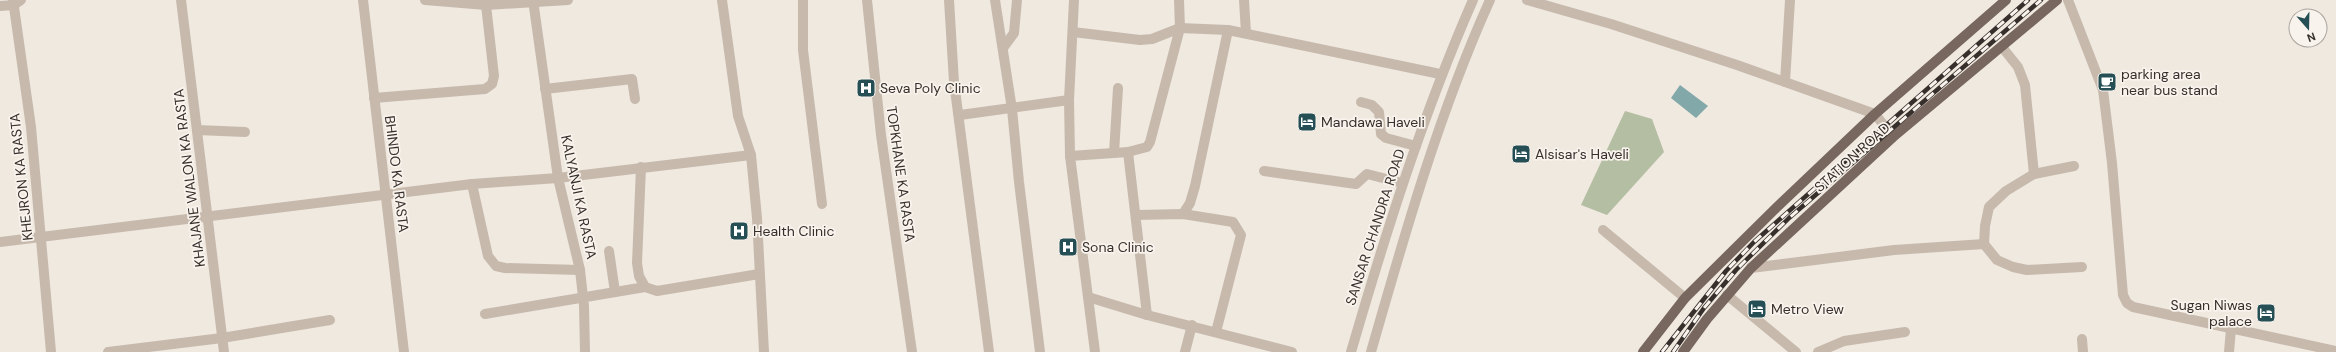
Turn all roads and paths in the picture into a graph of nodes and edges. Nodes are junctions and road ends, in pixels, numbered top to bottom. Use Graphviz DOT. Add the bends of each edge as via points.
graph roads {
  1 [pos="181,0"];
  2 [pos="363,0"];
  3 [pos="425,0"];
  4 [pos="568,0"];
  5 [pos="722,0"];
  6 [pos="803,0"];
  7 [pos="867,0"];
  8 [pos="949,0"];
  9 [pos="995,0"];
  10 [pos="1017,0"];
  11 [pos="1074,0"];
  12 [pos="1179,0"];
  13 [pos="1244,0"];
  14 [pos="1472,0"];
  15 [pos="1490,0"];
  16 [pos="1528,0"];
  17 [pos="1790,0"];
  18 [pos="2006,0"];
  19 [pos="2057,0"];
  20 [pos="2068,0"];
  21 [pos="16,2"];
  22 [pos="533,2"];
  23 [pos="486,5"];
  24 [pos="0,6"];
  25 [pos="1180,28"];
  26 [pos="1228,30"];
  27 [pos="1073,32"];
  28 [pos="1246,33"];
  29 [pos="2002,47"];
  30 [pos="1003,48"];
  31 [pos="1440,74"];
  32 [pos="1785,82"];
  33 [pos="1118,88"];
  34 [pos="545,89"];
  35 [pos="374,98"];
  36 [pos="635,100"];
  37 [pos="1069,100"];
  38 [pos="1361,102"];
  39 [pos="1012,109"];
  40 [pos="1875,114"];
  41 [pos="960,115"];
  42 [pos="197,130"];
  43 [pos="245,132"];
  44 [pos="1893,137"];
  45 [pos="1416,146"];
  46 [pos="1128,152"];
  47 [pos="1114,153"];
  48 [pos="751,155"];
  49 [pos="1070,156"];
  50 [pos="2074,166"];
  51 [pos="641,167"];
  52 [pos="1264,171"];
  53 [pos="2034,174"];
  54 [pos="558,178"];
  55 [pos="1402,183"];
  56 [pos="472,184"];
  57 [pos="386,196"];
  58 [pos="822,204"];
  59 [pos="1184,214"];
  60 [pos="1136,215"];
  61 [pos="208,216"];
  62 [pos="1603,230"];
  63 [pos="41,237"];
  64 [pos="0,242"];
  65 [pos="1984,244"];
  66 [pos="609,252"];
  67 [pos="2082,267"];
  68 [pos="1751,268"];
  69 [pos="580,270"];
  70 [pos="759,274"];
  71 [pos="645,287"];
  72 [pos="615,292"];
  73 [pos="1728,295"];
  74 [pos="583,297"];
  75 [pos="1088,297"];
  76 [pos="1685,298"];
  77 [pos="485,314"];
  78 [pos="1148,315"];
  79 [pos="330,320"];
  80 [pos="1192,325"];
  81 [pos="2231,329"];
  82 [pos="1216,332"];
  83 [pos="1905,332"];
  84 [pos="222,338"];
  85 [pos="2082,339"];
  86 [pos="1265,348"];
  87 [pos="2336,351"];
  88 [pos="51,352"];
  89 [pos="108,352"];
  90 [pos="224,352"];
  91 [pos="404,352"];
  92 [pos="585,352"];
  93 [pos="764,352"];
  94 [pos="912,352"];
  95 [pos="989,352"];
  96 [pos="1040,352"];
  97 [pos="1095,352"];
  98 [pos="1185,352"];
  99 [pos="1292,352"];
  100 [pos="1351,352"];
  101 [pos="1371,352"];
  102 [pos="1643,352"];
  103 [pos="1683,352"];
  104 [pos="1796,352"];
  105 [pos="1818,352"];
  106 [pos="2082,352"];
  107 [pos="2229,352"];
  1 -- 42 [label="street, KHAJANE WALON KA RASTA"];
  2 -- 35 [label="street, BHINDO KA RASTA"];
  3 -- 23 [label="street"];
  4 -- 22 [label="street"];
  5 -- 48 [label="street" via="738,116"];
  6 -- 58 [label="street" via="803,50"];
  7 -- 94 [label="street, TOPKHANE KA RASTA" via="881,135"];
  8 -- 41 [label="street" via="954,82"];
  9 -- 30 [label="street"];
  10 -- 30 [label="street" via="1014,33"];
  11 -- 27 [label="street"];
  12 -- 25 [label="street"];
  13 -- 28 [label="street"];
  14 -- 31 [label="street, SANSAR CHANDRA ROAD"];
  15 -- 101 [label="street" via="1457,77 1406,230"];
  16 -- 32 [label="street" via="1636,32"];
  17 -- 32 [label="street"];
  18 -- 40 [label="main road"];
  19 -- 29 [label="main road, STATION ROAD"];
  20 -- 81 [label="street" via="2103,90 2123,295 2127,303 2133,307"];
  21 -- 24 [label="street"];
  21 -- 63 [label="street, KHEJRON KA RASTA"];
  22 -- 23 [label="street"];
  22 -- 34 [label="street, KALYANJI KA RASTA"];
  23 -- 35 [label="street" via="494,76 492,84 485,89"];
  25 -- 26 [label="street"];
  25 -- 27 [label="street" via="1140,40"];
  25 -- 46 [label="street" via="1150,142 1147,147"];
  26 -- 28 [label="street"];
  26 -- 59 [label="street" via="1195,186"];
  27 -- 37 [label="street"];
  28 -- 31 [label="street"];
  29 -- 44 [label="main road, STATION ROAD"];
  29 -- 53 [label="street" via="2018,68 2025,85"];
  30 -- 39 [label="street"];
  31 -- 45 [label="street, SANSAR CHANDRA ROAD"];
  32 -- 40 [label="street"];
  33 -- 47 [label="street"];
  34 -- 36 [label="street" via="632,79"];
  34 -- 54 [label="street, KALYANJI KA RASTA"];
  35 -- 57 [label="street, BHINDO KA RASTA"];
  37 -- 39 [label="street"];
  37 -- 49 [label="street"];
  38 -- 45 [label="street" via="1372,105 1379,112 1381,134 1386,138"];
  39 -- 41 [label="street"];
  39 -- 96 [label="street" via="1018,182"];
  40 -- 44 [label="street"];
  40 -- 76 [label="main road"];
  41 -- 95 [label="street"];
  42 -- 43 [label="street"];
  42 -- 61 [label="street, KHAJANE WALON KA RASTA"];
  44 -- 68 [label="main road, STATION ROAD"];
  45 -- 55 [label="street, SANSAR CHANDRA ROAD"];
  46 -- 47 [label="street"];
  46 -- 60 [label="street"];
  47 -- 49 [label="street"];
  48 -- 51 [label="street"];
  48 -- 70 [label="street"];
  49 -- 75 [label="street"];
  50 -- 53 [label="street"];
  51 -- 54 [label="street"];
  51 -- 71 [label="street" via="637,263 639,276"];
  52 -- 55 [label="street" via="1356,184 1367,174"];
  53 -- 65 [label="street" via="2006,191 1989,207"];
  54 -- 56 [label="street"];
  54 -- 69 [label="street, KALYANJI KA RASTA"];
  55 -- 100 [label="street, SANSAR CHANDRA ROAD"];
  56 -- 57 [label="street"];
  56 -- 69 [label="street" via="488,256 496,266"];
  57 -- 61 [label="street"];
  57 -- 91 [label="street, BHINDO KA RASTA"];
  59 -- 60 [label="street"];
  59 -- 82 [label="street" via="1233,222 1241,235"];
  60 -- 78 [label="street"];
  61 -- 63 [label="street"];
  61 -- 84 [label="street, KHAJANE WALON KA RASTA"];
  62 -- 76 [label="street"];
  63 -- 64 [label="street"];
  63 -- 88 [label="street, KHEJRON KA RASTA"];
  65 -- 67 [label="street" via="1997,260 2027,270"];
  65 -- 68 [label="street" via="1894,250"];
  66 -- 72 [label="street"];
  68 -- 73 [label="main road, STATION ROAD"];
  69 -- 74 [label="street, KALYANJI KA RASTA"];
  70 -- 71 [label="street" via="657,291"];
  70 -- 93 [label="street"];
  71 -- 72 [label="street"];
  72 -- 74 [label="street"];
  73 -- 103 [label="main road, STATION ROAD"];
  73 -- 104 [label="street"];
  74 -- 77 [label="street"];
  74 -- 92 [label="street, KALYANJI KA RASTA"];
  75 -- 78 [label="street"];
  75 -- 97 [label="street"];
  76 -- 102 [label="main road"];
  78 -- 80 [label="street"];
  79 -- 84 [label="street"];
  80 -- 82 [label="street"];
  80 -- 98 [label="street"];
  81 -- 87 [label="street"];
  81 -- 107 [label="street"];
  82 -- 86 [label="street"];
  83 -- 105 [label="street" via="1844,341"];
  84 -- 89 [label="street"];
  84 -- 90 [label="street, KHAJANE WALON KA RASTA"];
  85 -- 106 [label="street"];
  86 -- 99 [label="street"];
}
